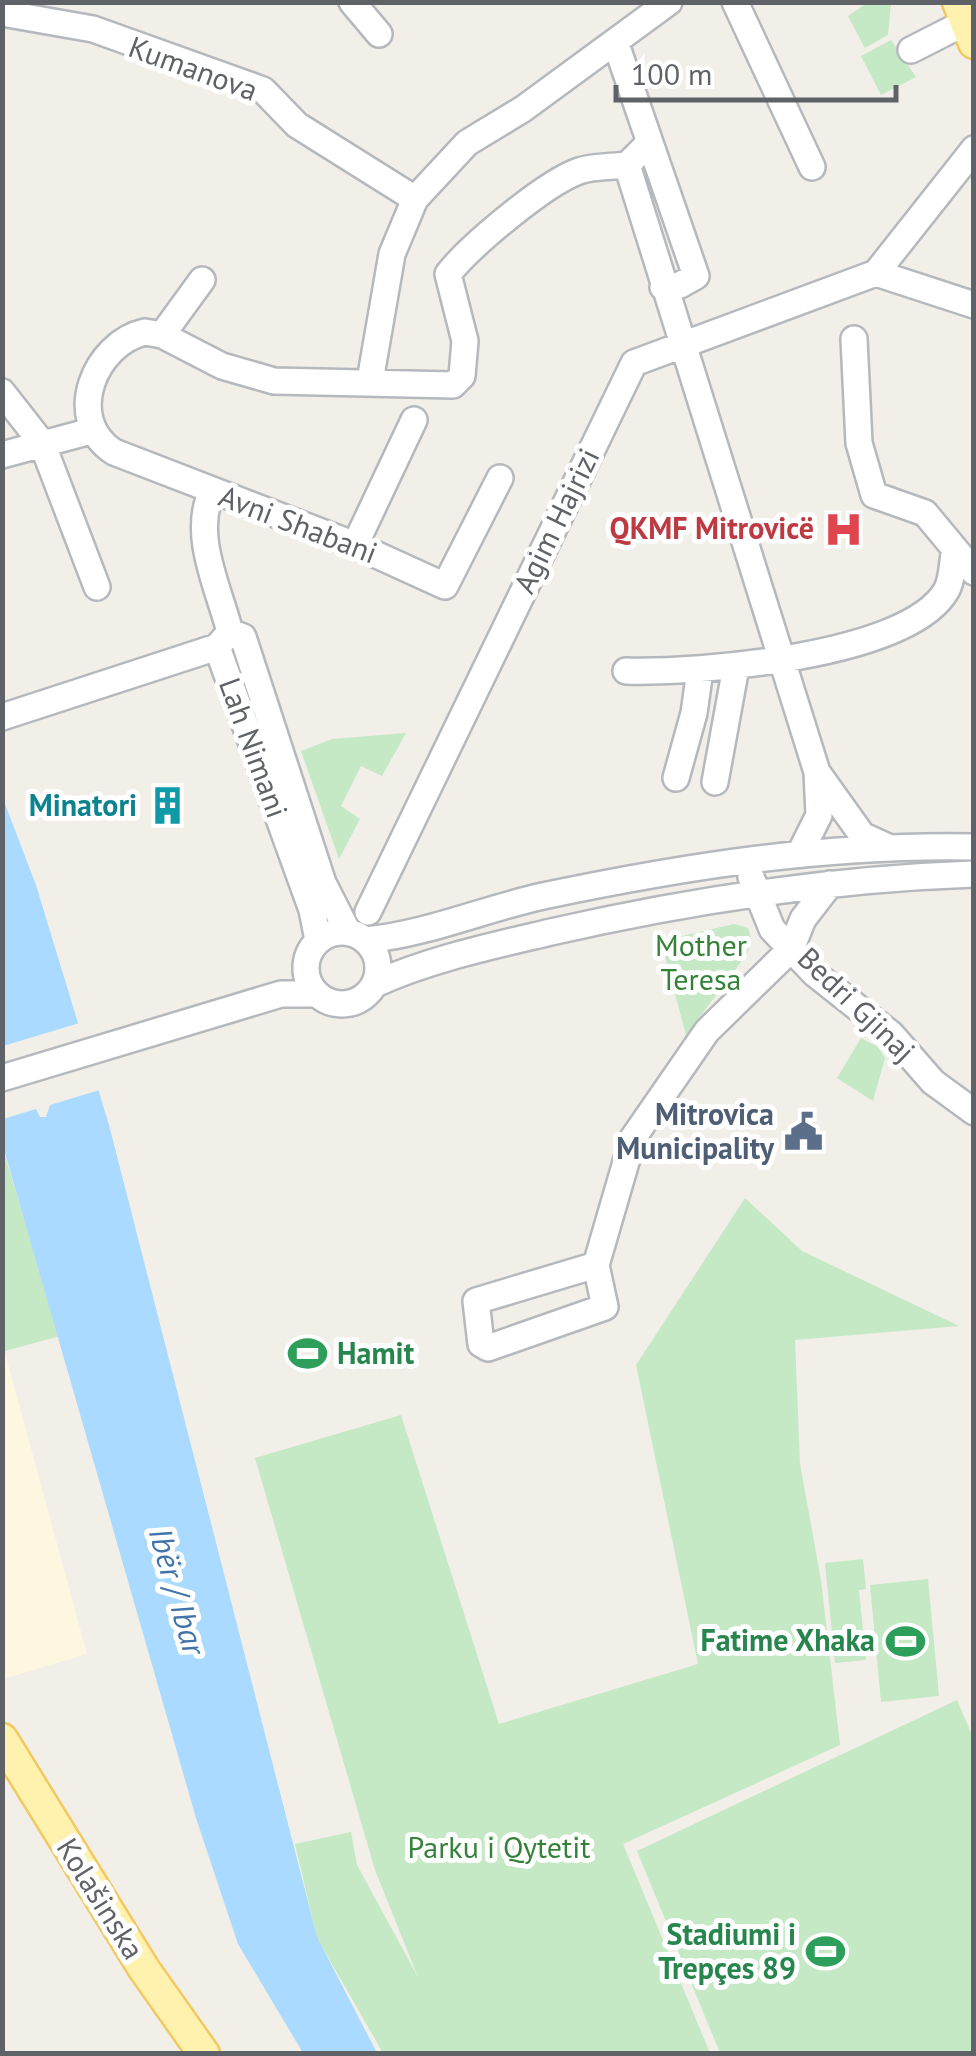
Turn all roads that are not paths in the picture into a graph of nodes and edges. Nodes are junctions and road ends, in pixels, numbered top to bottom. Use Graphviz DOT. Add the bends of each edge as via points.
graph roads {
  1 [pos="352,2"];
  2 [pos="669,2"];
  3 [pos="735,2"];
  4 [pos="2,13"];
  5 [pos="966,22"];
  6 [pos="379,34"];
  7 [pos="616,44"];
  8 [pos="910,50"];
  9 [pos="649,143"];
  10 [pos="974,149"];
  11 [pos="627,165"];
  12 [pos="812,167"];
  13 [pos="416,200"];
  14 [pos="876,272"];
  15 [pos="202,280"];
  16 [pos="663,287"];
  17 [pos="974,306"];
  18 [pos="162,335"];
  19 [pos="854,339"];
  20 [pos="682,342"];
  21 [pos="370,381"];
  22 [pos="2,392"];
  23 [pos="414,420"];
  24 [pos="90,432"];
  25 [pos="42,442"];
  26 [pos="2,454"];
  27 [pos="500,478"];
  28 [pos="212,492"];
  29 [pos="355,545"];
  30 [pos="954,554"];
  31 [pos="974,572"];
  32 [pos="97,587"];
  33 [pos="224,639"];
  34 [pos="785,662"];
  35 [pos="736,667"];
  36 [pos="700,670"];
  37 [pos="626,671"];
  38 [pos="10,714"];
  39 [pos="817,772"];
  40 [pos="676,778"];
  41 [pos="715,782"];
  42 [pos="974,847"];
  43 [pos="877,848"];
  44 [pos="800,853"];
  45 [pos="747,858"];
  46 [pos="974,874"];
  47 [pos="870,879"];
  48 [pos="830,884"];
  49 [pos="753,892"];
  50 [pos="368,912"];
  51 [pos="351,931"];
  52 [pos="318,940"];
  53 [pos="791,949"];
  54 [pos="306,965"];
  55 [pos="375,984"];
  56 [pos="281,994"];
  57 [pos="318,994"];
  58 [pos="2,1078"];
  59 [pos="974,1112"];
  60 [pos="596,1265"];
  61 [pos="2,1739"];
  62 [pos="13,1772"];
  63 [pos="204,2054"];
  1 -- 6 [label="street"];
  2 -- 7 [label="street"];
  3 -- 12 [label="street"];
  4 -- 13 [label="street, Kumanova" via="93,29 263,90 297,125"];
  5 -- 8 [label="street"];
  7 -- 9 [label="street"];
  7 -- 13 [label="street" via="467,144"];
  9 -- 11 [label="street"];
  9 -- 16 [label="street" via="696,276"];
  10 -- 14 [label="street"];
  11 -- 16 [label="street"];
  11 -- 21 [label="street" via="580,170 531,198 466,251 448,274 465,341 462,376 453,385"];
  13 -- 21 [label="street" via="392,254"];
  14 -- 17 [label="street"];
  14 -- 20 [label="street, Agim Hajrizi"];
  15 -- 18 [label="street"];
  16 -- 20 [label="street"];
  18 -- 21 [label="street" via="222,366 274,381"];
  18 -- 24 [label="street" via="136,334 105,362 89,391"];
  19 -- 30 [label="street" via="859,443 872,490 884,501 925,512"];
  20 -- 34 [label="street"];
  20 -- 50 [label="street, Agim Hajrizi" via="634,362"];
  22 -- 25 [label="street"];
  23 -- 29 [label="street"];
  24 -- 25 [label="street"];
  24 -- 28 [label="street, Avni Shabani" via="114,452"];
  25 -- 26 [label="street"];
  25 -- 32 [label="street"];
  27 -- 29 [label="street, Avni Shabani" via="445,586"];
  28 -- 29 [label="street, Avni Shabani"];
  28 -- 33 [label="street" via="204,532"];
  30 -- 31 [label="street"];
  30 -- 34 [label="street" via="945,592 922,616"];
  33 -- 38 [label="street"];
  33 -- 51 [label="street, Lah Nimani" via="243,637"];
  33 -- 52 [label="street, Lah Nimani"];
  34 -- 35 [label="street"];
  34 -- 39 [label="street"];
  35 -- 36 [label="street"];
  35 -- 41 [label="street"];
  36 -- 37 [label="street"];
  36 -- 40 [label="street"];
  39 -- 43 [label="street"];
  39 -- 44 [label="street" via="819,812"];
  42 -- 43 [label="street"];
  43 -- 44 [label="street"];
  43 -- 47 [label="street"];
  44 -- 45 [label="street"];
  45 -- 49 [label="street"];
  45 -- 51 [label="street" via="539,897 396,937"];
  46 -- 47 [label="street"];
  47 -- 48 [label="street"];
  48 -- 49 [label="street"];
  48 -- 53 [label="street, Bedri Gjinaj" via="803,919"];
  49 -- 53 [label="street"];
  49 -- 55 [label="street" via="620,915 405,970"];
  51 -- 52 [label="street"];
  51 -- 55 [label="street" via="378,960"];
  52 -- 54 [label="street"];
  53 -- 59 [label="street, Bedri Gjinaj"];
  53 -- 60 [label="street" via="708,1031 632,1138"];
  54 -- 56 [label="street"];
  54 -- 57 [label="street"];
  55 -- 57 [label="street" via="349,1004"];
  56 -- 57 [label="street"];
  56 -- 58 [label="street"];
  60 -- 60 [label="street" via="605,1307 488,1348 481,1344 476,1300"];
  61 -- 62 [label="main road, Kolašinska"];
  62 -- 63 [label="main road, Kolašinska"];
}
